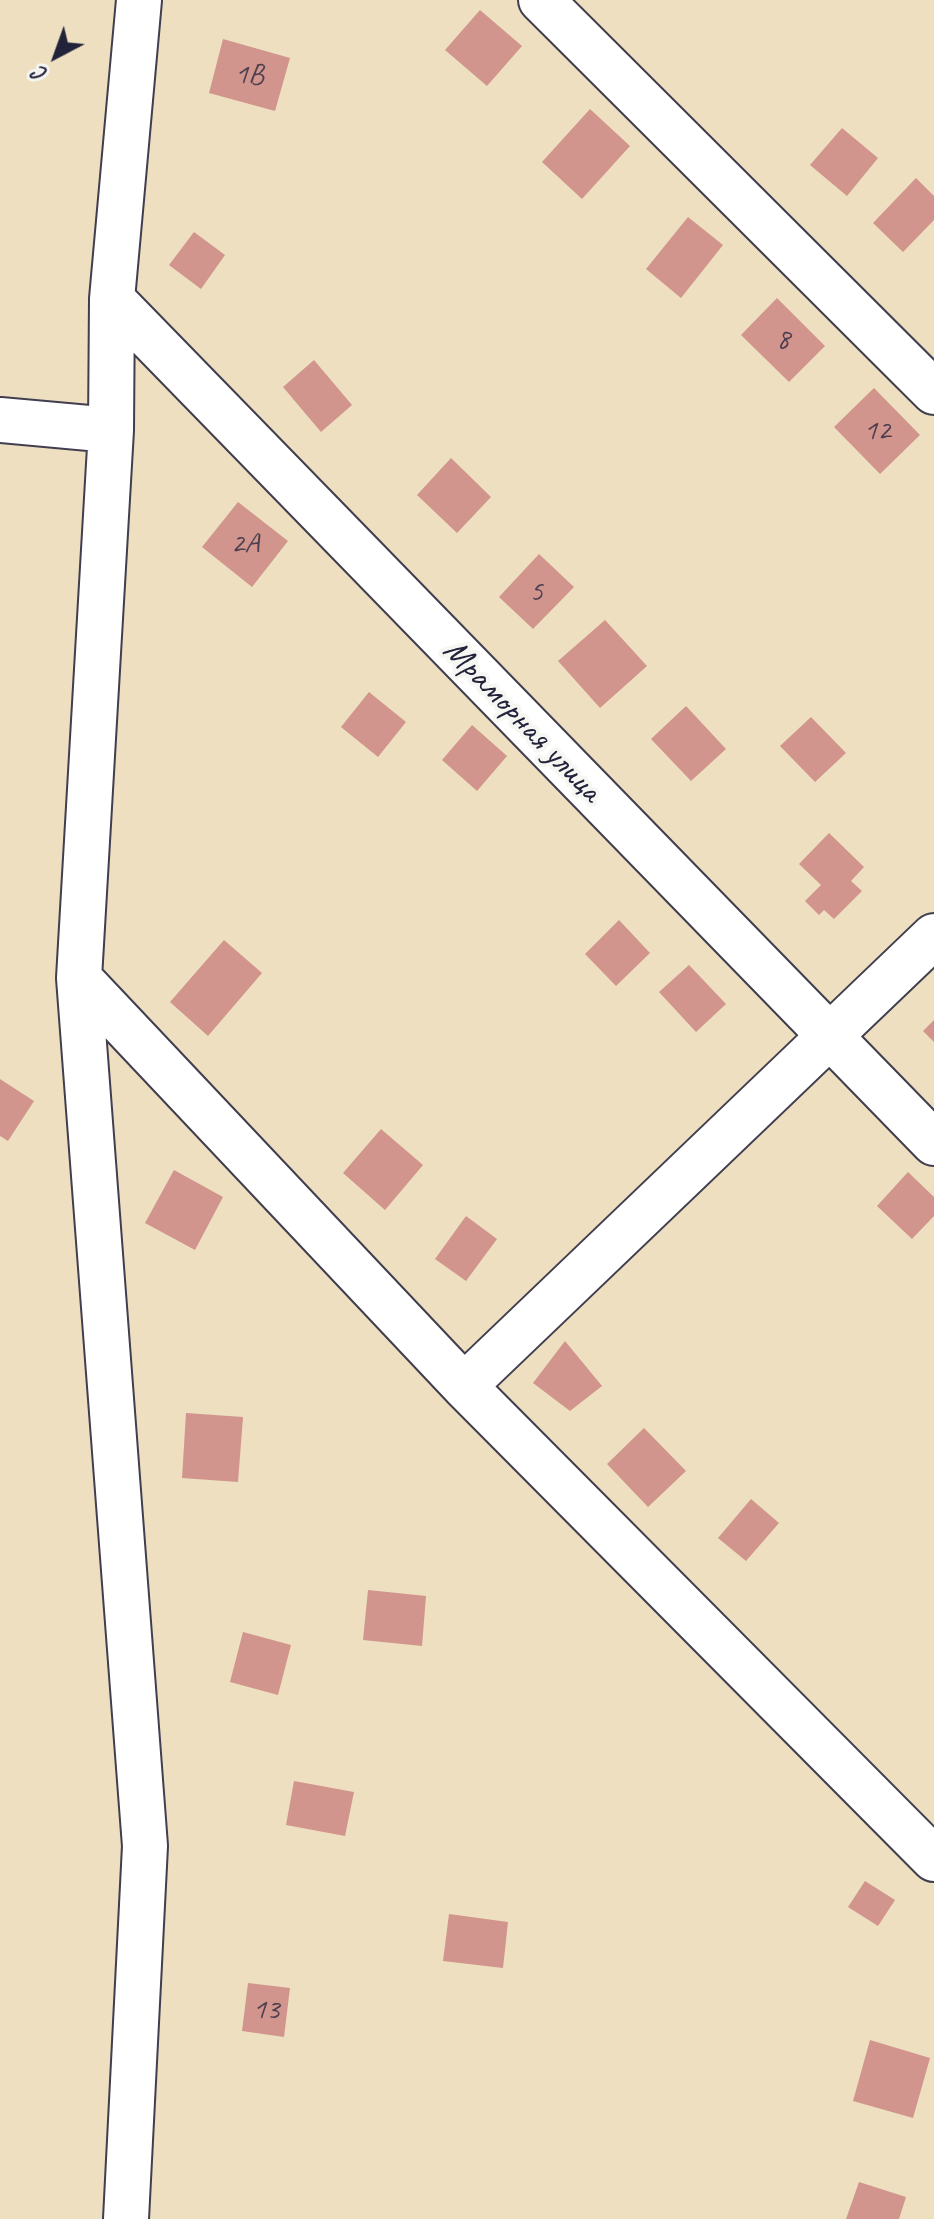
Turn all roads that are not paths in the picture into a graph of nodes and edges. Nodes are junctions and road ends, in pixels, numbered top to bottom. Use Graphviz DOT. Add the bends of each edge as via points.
graph roads {
  1 [pos="139,0"];
  2 [pos="541,0"];
  3 [pos="112,299"];
  4 [pos="934,392"];
  5 [pos="0,420"];
  6 [pos="111,430"];
  7 [pos="934,936"];
  8 [pos="79,978"];
  9 [pos="828,1035"];
  10 [pos="934,1143"];
  11 [pos="464,1386"];
  12 [pos="934,1859"];
  13 [pos="126,2219"];
  1 -- 3 [label="street"];
  2 -- 4 [label="street"];
  3 -- 6 [label="street"];
  3 -- 9 [label="street, Мраморная улица"];
  5 -- 6 [label="street"];
  6 -- 8 [label="street"];
  7 -- 9 [label="street"];
  8 -- 11 [label="street"];
  8 -- 13 [label="street" via="145,1846"];
  9 -- 10 [label="street, Мраморная улица"];
  9 -- 11 [label="street"];
  11 -- 12 [label="street"];
}
